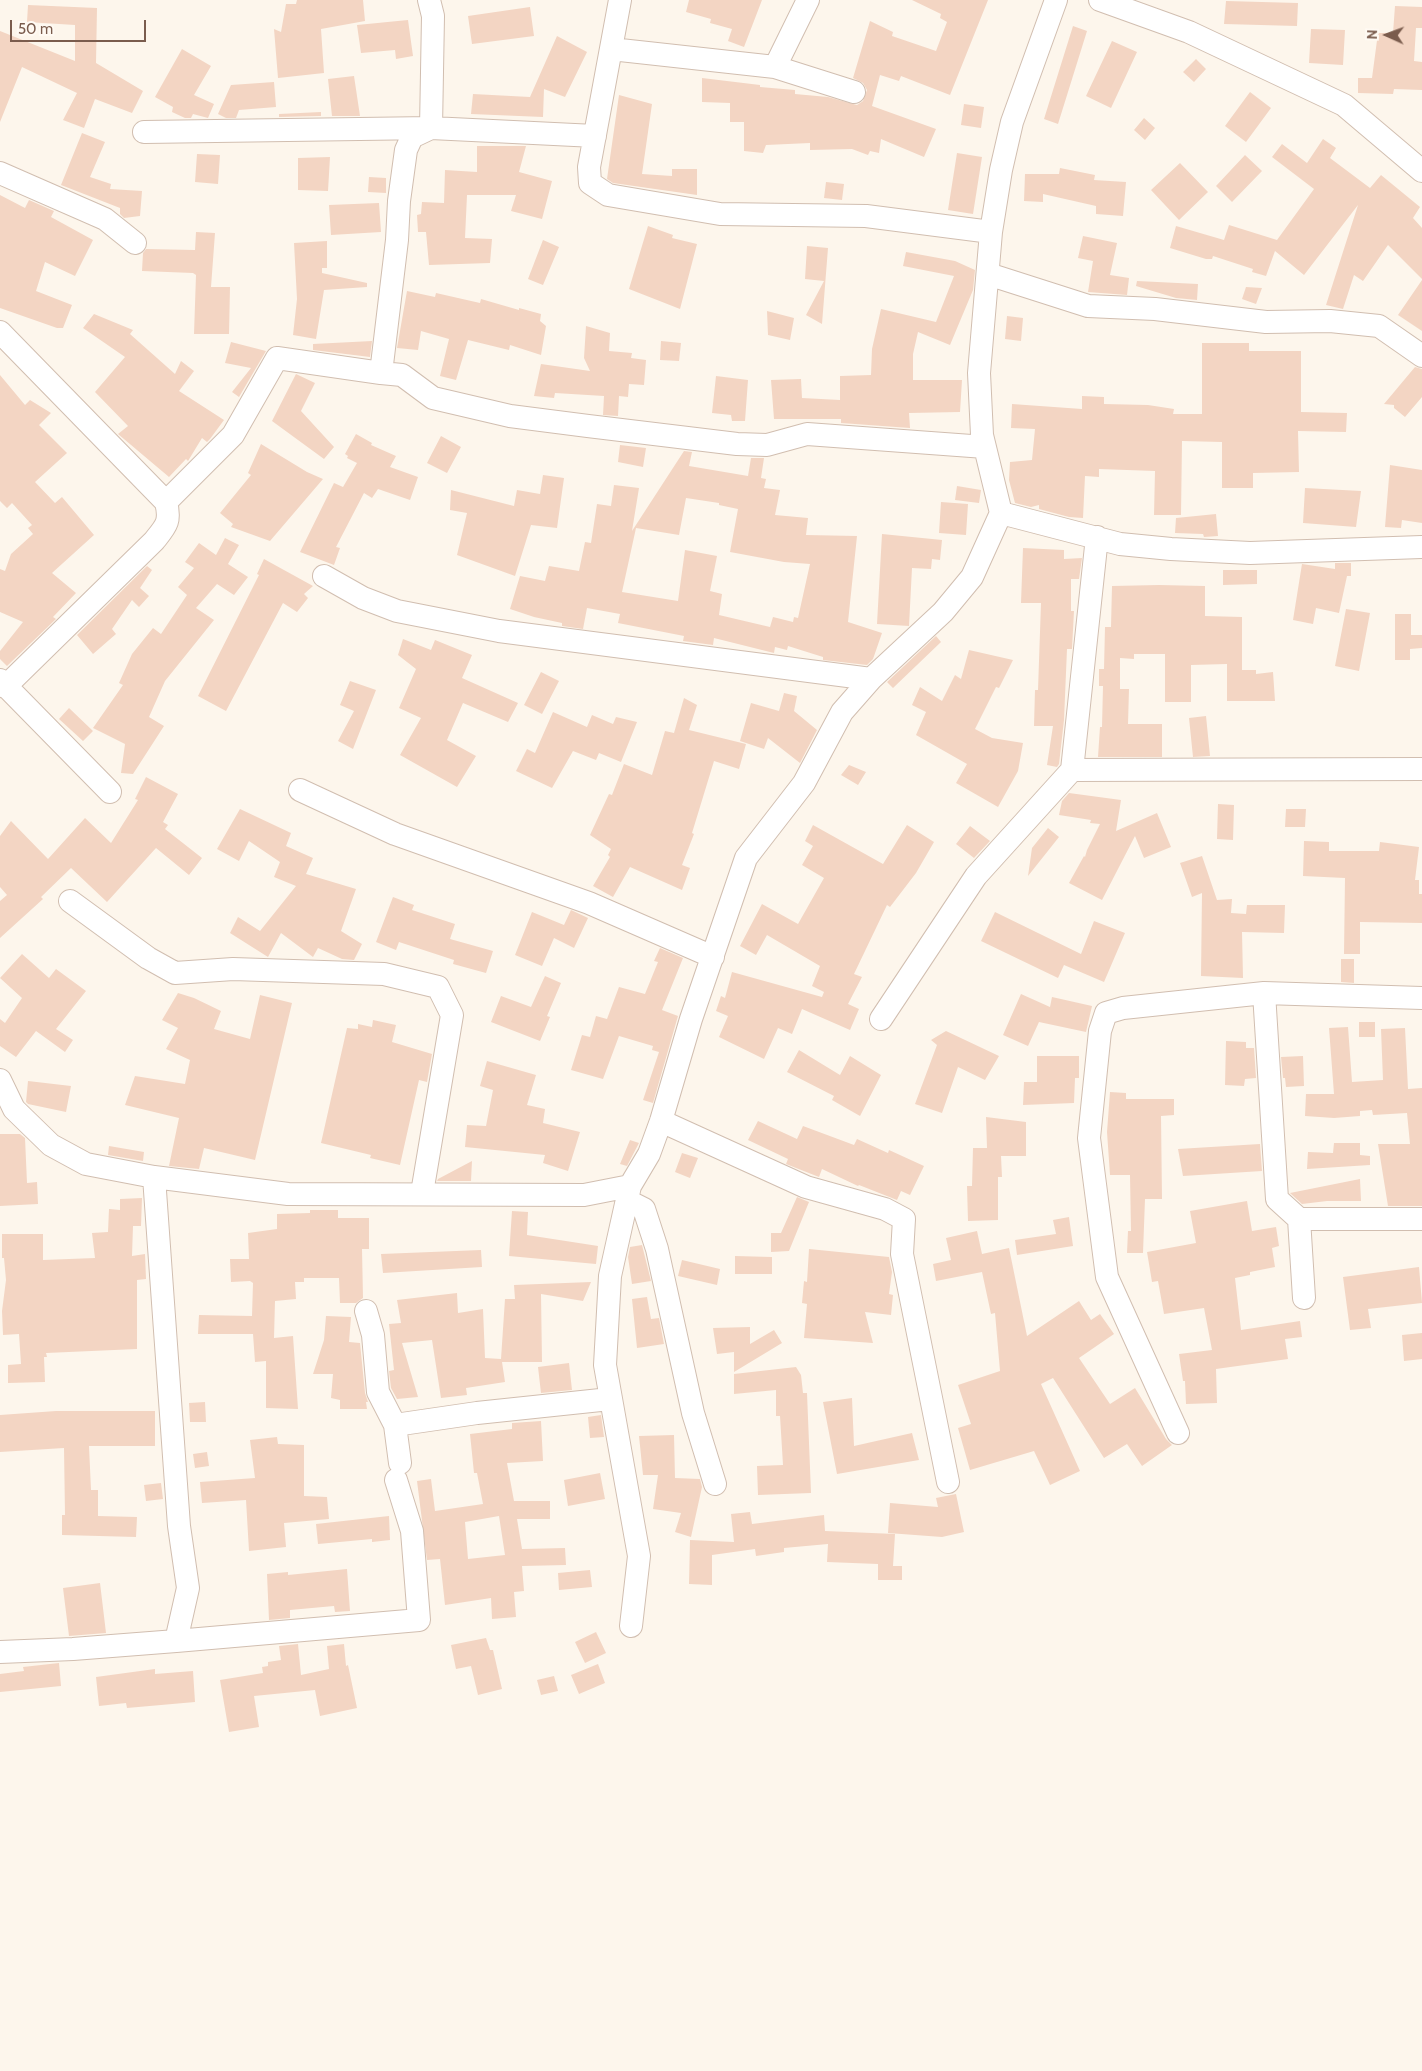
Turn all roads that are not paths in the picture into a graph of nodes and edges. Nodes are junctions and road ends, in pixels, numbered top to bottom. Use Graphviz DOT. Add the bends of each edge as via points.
graph roads {
  1 [pos="429,0"];
  2 [pos="620,0"];
  3 [pos="808,0"];
  4 [pos="1056,0"];
  5 [pos="1100,0"];
  6 [pos="611,49"];
  7 [pos="776,67"];
  8 [pos="854,92"];
  9 [pos="431,128"];
  10 [pos="144,132"];
  11 [pos="595,136"];
  12 [pos="1422,171"];
  13 [pos="0,173"];
  14 [pos="991,232"];
  15 [pos="135,242"];
  16 [pos="988,274"];
  17 [pos="0,332"];
  18 [pos="1422,356"];
  19 [pos="381,372"];
  20 [pos="985,447"];
  21 [pos="166,502"];
  22 [pos="1001,513"];
  23 [pos="1097,537"];
  24 [pos="1422,547"];
  25 [pos="324,576"];
  26 [pos="871,679"];
  27 [pos="3,683"];
  28 [pos="1422,769"];
  29 [pos="1072,770"];
  30 [pos="300,790"];
  31 [pos="110,792"];
  32 [pos="70,901"];
  33 [pos="713,957"];
  34 [pos="1264,993"];
  35 [pos="1422,998"];
  36 [pos="881,1019"];
  37 [pos="0,1080"];
  38 [pos="7,1110"];
  39 [pos="661,1121"];
  40 [pos="154,1177"];
  41 [pos="422,1193"];
  42 [pos="629,1194"];
  43 [pos="1299,1219"];
  44 [pos="1422,1219"];
  45 [pos="1304,1298"];
  46 [pos="366,1311"];
  47 [pos="610,1399"];
  48 [pos="395,1425"];
  49 [pos="1178,1433"];
  50 [pos="948,1482"];
  51 [pos="714,1484"];
  52 [pos="631,1626"];
  53 [pos="176,1641"];
  54 [pos="0,1652"];
  1 -- 9 [label="street" via="433,16"];
  2 -- 6 [label="street"];
  3 -- 7 [label="street"];
  4 -- 14 [label="street" via="1012,122"];
  5 -- 12 [label="street" via="1189,32 1344,105"];
  6 -- 7 [label="street"];
  6 -- 11 [label="street"];
  7 -- 8 [label="street"];
  9 -- 10 [label="street"];
  9 -- 11 [label="street"];
  9 -- 19 [label="street" via="412,137 406,150"];
  11 -- 14 [label="street" via="589,167 590,183 608,195 720,214 866,216"];
  13 -- 15 [label="street" via="105,220"];
  14 -- 16 [label="street"];
  16 -- 18 [label="street" via="1088,306 1258,322 1330,321 1379,326"];
  16 -- 20 [label="street" via="979,373"];
  17 -- 21 [label="street"];
  19 -- 20 [label="street" via="402,375 433,398 510,416 598,427 737,444 767,445 807,434"];
  19 -- 21 [label="street" via="277,358 233,435"];
  20 -- 22 [label="street"];
  21 -- 27 [label="street" via="169,516 166,527 154,541"];
  22 -- 23 [label="street"];
  22 -- 26 [label="street" via="972,577 943,612"];
  23 -- 24 [label="street" via="1120,544 1250,553"];
  23 -- 29 [label="street"];
  25 -- 26 [label="street" via="363,598 397,611 499,631"];
  26 -- 33 [label="street" via="842,712 804,783 746,858"];
  27 -- 31 [label="street"];
  28 -- 29 [label="street"];
  29 -- 36 [label="street" via="976,876"];
  30 -- 33 [label="street" via="396,834 589,903"];
  32 -- 41 [label="street" via="148,958 176,974 234,969 384,974 438,988 452,1015"];
  33 -- 39 [label="street"];
  34 -- 35 [label="street"];
  34 -- 43 [label="street" via="1277,1199"];
  34 -- 49 [label="street" via="1123,1008 1106,1013 1100,1031 1089,1138 1108,1277"];
  37 -- 38 [label="street"];
  38 -- 40 [label="street" via="51,1144 86,1164"];
  39 -- 42 [label="street"];
  39 -- 50 [label="street" via="806,1187 885,1209 904,1219 902,1254"];
  40 -- 41 [label="street" via="288,1194"];
  40 -- 53 [label="street" via="179,1526 188,1588"];
  41 -- 42 [label="street"];
  42 -- 47 [label="street" via="610,1276 605,1365"];
  42 -- 51 [label="street" via="644,1209 657,1249 693,1413"];
  43 -- 44 [label="street"];
  43 -- 45 [label="street"];
  46 -- 48 [label="street" via="373,1335 378,1392"];
  47 -- 48 [label="street" via="478,1412"];
  47 -- 52 [label="street" via="639,1556"];
  48 -- 53 [label="street" via="398,1471 412,1531 419,1620"];
  53 -- 54 [label="street" via="73,1650"];
}
